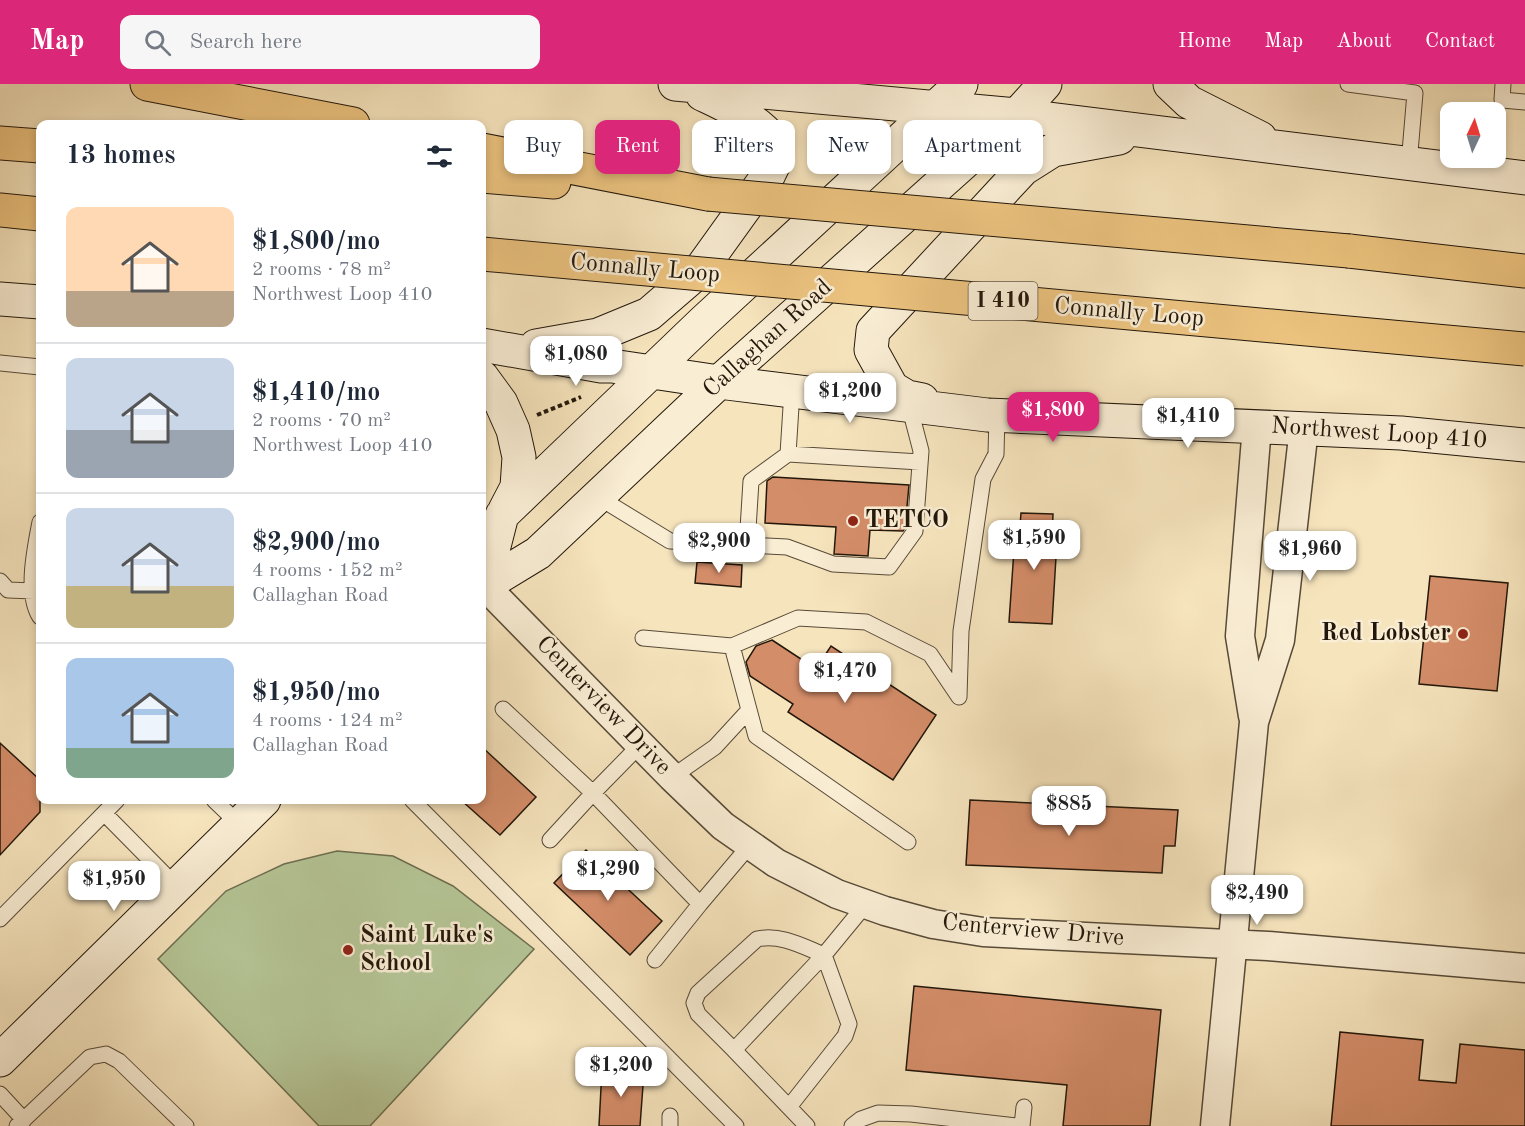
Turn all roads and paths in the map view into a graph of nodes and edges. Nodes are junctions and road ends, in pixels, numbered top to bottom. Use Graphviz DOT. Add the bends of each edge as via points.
graph roads {
  1 [pos="147,84"];
  2 [pos="678,84"];
  3 [pos="819,84"];
  4 [pos="961,84"];
  5 [pos="1045,84"];
  6 [pos="1170,84"];
  7 [pos="1348,84"];
  8 [pos="1503,84"];
  9 [pos="761,93"];
  10 [pos="1525,102"];
  11 [pos="937,108"];
  12 [pos="1017,114"];
  13 [pos="332,120"];
  14 [pos="1153,132"];
  15 [pos="0,143"];
  16 [pos="36,146"];
  17 [pos="1281,148"];
  18 [pos="486,151"];
  19 [pos="1409,164"];
  20 [pos="486,177"];
  21 [pos="1525,178"];
  22 [pos="708,194"];
  23 [pos="0,210"];
  24 [pos="36,214"];
  25 [pos="0,231"];
  26 [pos="36,231"];
  27 [pos="486,254"];
  28 [pos="1525,271"];
  29 [pos="0,299"];
  30 [pos="36,302"];
  31 [pos="496,348"];
  32 [pos="1525,349"];
  33 [pos="0,363"];
  34 [pos="36,368"];
  35 [pos="650,372"];
  36 [pos="486,382"];
  37 [pos="719,382"];
  38 [pos="792,391"];
  39 [pos="585,396"];
  40 [pos="909,405"];
  41 [pos="992,415"];
  42 [pos="532,417"];
  43 [pos="1257,426"];
  44 [pos="1304,428"];
  45 [pos="1525,445"];
  46 [pos="788,454"];
  47 [pos="920,462"];
  48 [pos="597,497"];
  49 [pos="502,515"];
  50 [pos="36,544"];
  51 [pos="747,545"];
  52 [pos="486,575"];
  53 [pos="0,581"];
  54 [pos="486,584"];
  55 [pos="486,589"];
  56 [pos="34,591"];
  57 [pos="36,611"];
  58 [pos="643,638"];
  59 [pos="732,646"];
  60 [pos="503,709"];
  61 [pos="749,710"];
  62 [pos="1254,722"];
  63 [pos="641,744"];
  64 [pos="672,777"];
  65 [pos="593,793"];
  66 [pos="113,804"];
  67 [pos="218,804"];
  68 [pos="260,804"];
  69 [pos="416,804"];
  70 [pos="104,813"];
  71 [pos="239,824"];
  72 [pos="550,840"];
  73 [pos="908,843"];
  74 [pos="750,845"];
  75 [pos="176,886"];
  76 [pos="700,904"];
  77 [pos="866,904"];
  78 [pos="0,919"];
  79 [pos="1232,944"];
  80 [pos="824,955"];
  81 [pos="655,960"];
  82 [pos="1525,968"];
  83 [pos="3,1050"];
  84 [pos="734,1050"];
  85 [pos="0,1094"];
  86 [pos="789,1107"];
  87 [pos="1024,1107"];
  88 [pos="878,1113"];
  89 [pos="21,1123"];
  90 [pos="186,1126"];
  91 [pos="736,1126"];
  92 [pos="807,1126"];
  93 [pos="852,1126"];
  94 [pos="891,1126"];
  95 [pos="1016,1126"];
  96 [pos="1022,1126"];
  97 [pos="1215,1126"];
  1 -- 13 [label="highway"];
  2 -- 9 [label="main road"];
  2 -- 31 [label="main road" via="741,112 759,126 775,144 777,157 769,174 700,270 649,314 598,335"];
  3 -- 9 [label="main road"];
  4 -- 11 [label="main road"];
  5 -- 12 [label="main road, Callaghan Road"];
  6 -- 17 [label="main road" via="1189,102"];
  7 -- 19 [label="lane" via="1414,93"];
  8 -- 10 [label="lane" via="1502,99"];
  9 -- 11 [label="main road"];
  11 -- 12 [label="main road"];
  11 -- 35 [label="main road"];
  12 -- 14 [label="main road"];
  12 -- 37 [label="main road, Callaghan Road"];
  14 -- 17 [label="main road"];
  14 -- 41 [label="main road" via="1053,150 1023,169 873,331 871,350 892,388 907,397"];
  15 -- 16 [label="highway"];
  17 -- 19 [label="main road"];
  18 -- 22 [label="highway"];
  19 -- 21 [label="main road"];
  20 -- 22 [label="highway"];
  22 -- 28 [label="highway, bridge" via="1349,251"];
  23 -- 24 [label="highway"];
  25 -- 26 [label="highway"];
  27 -- 32 [label="highway, Connally Loop / I 410, bridge"];
  29 -- 30 [label="main road"];
  31 -- 35 [label="main road, Northwest Loop 410"];
  33 -- 34 [label="lane"];
  35 -- 37 [label="main road, Northwest Loop 410"];
  35 -- 49 [label="main road"];
  36 -- 49 [label="main road" via="513,430 519,457 517,487"];
  37 -- 38 [label="main road, Northwest Loop 410"];
  37 -- 48 [label="main road, Callaghan Road"];
  38 -- 40 [label="main road, Northwest Loop 410"];
  38 -- 46 [label="lane"];
  39 -- 42 [label="path"];
  40 -- 41 [label="main road, Northwest Loop 410"];
  40 -- 47 [label="lane" via="921,451"];
  41 -- 43 [label="main road, Northwest Loop 410"];
  41 -- 59 [label="lane" via="996,454 983,479 961,631 959,697 930,654 866,622 798,618"];
  43 -- 44 [label="main road, Northwest Loop 410"];
  43 -- 62 [label="street" via="1240,636"];
  44 -- 45 [label="main road, Northwest Loop 410"];
  44 -- 62 [label="street" via="1280,640"];
  46 -- 47 [label="lane"];
  46 -- 51 [label="lane" via="751,481"];
  47 -- 51 [label="lane" via="915,531 889,567 833,564 788,547"];
  48 -- 51 [label="lane" via="670,541"];
  48 -- 54 [label="main road, Callaghan Road" via="538,553"];
  49 -- 52 [label="main road"];
  50 -- 56 [label="lane"];
  53 -- 56 [label="lane" via="8,590"];
  55 -- 63 [label="street, Centerview Drive"];
  56 -- 57 [label="lane"];
  58 -- 59 [label="lane"];
  59 -- 61 [label="lane"];
  60 -- 65 [label="lane"];
  61 -- 64 [label="lane" via="714,747"];
  61 -- 73 [label="lane" via="756,736"];
  62 -- 79 [label="street"];
  63 -- 64 [label="street, Centerview Drive"];
  63 -- 65 [label="lane"];
  64 -- 74 [label="street, Centerview Drive" via="723,826"];
  65 -- 72 [label="lane"];
  65 -- 76 [label="lane"];
  66 -- 70 [label="lane"];
  67 -- 71 [label="lane"];
  68 -- 71 [label="main road"];
  69 -- 91 [label="lane"];
  70 -- 75 [label="lane"];
  70 -- 78 [label="lane"];
  71 -- 75 [label="main road"];
  74 -- 76 [label="lane"];
  74 -- 77 [label="street, Centerview Drive" via="826,889"];
  75 -- 83 [label="main road"];
  76 -- 81 [label="lane"];
  77 -- 79 [label="street, Centerview Drive" via="933,924 983,932"];
  77 -- 80 [label="lane"];
  79 -- 82 [label="street, Centerview Drive"];
  79 -- 97 [label="street"];
  80 -- 84 [label="lane"];
  80 -- 84 [label="lane" via="783,939 757,939 698,993 694,1004 698,1014"];
  80 -- 86 [label="lane" via="849,1024 845,1036"];
  84 -- 86 [label="lane"];
  85 -- 89 [label="lane"];
  86 -- 92 [label="lane"];
  87 -- 96 [label="lane"];
  88 -- 93 [label="lane"];
  88 -- 94 [label="lane"];
  88 -- 95 [label="lane"];
  89 -- 90 [label="lane" via="90,1057 106,1054 119,1061"];
}
